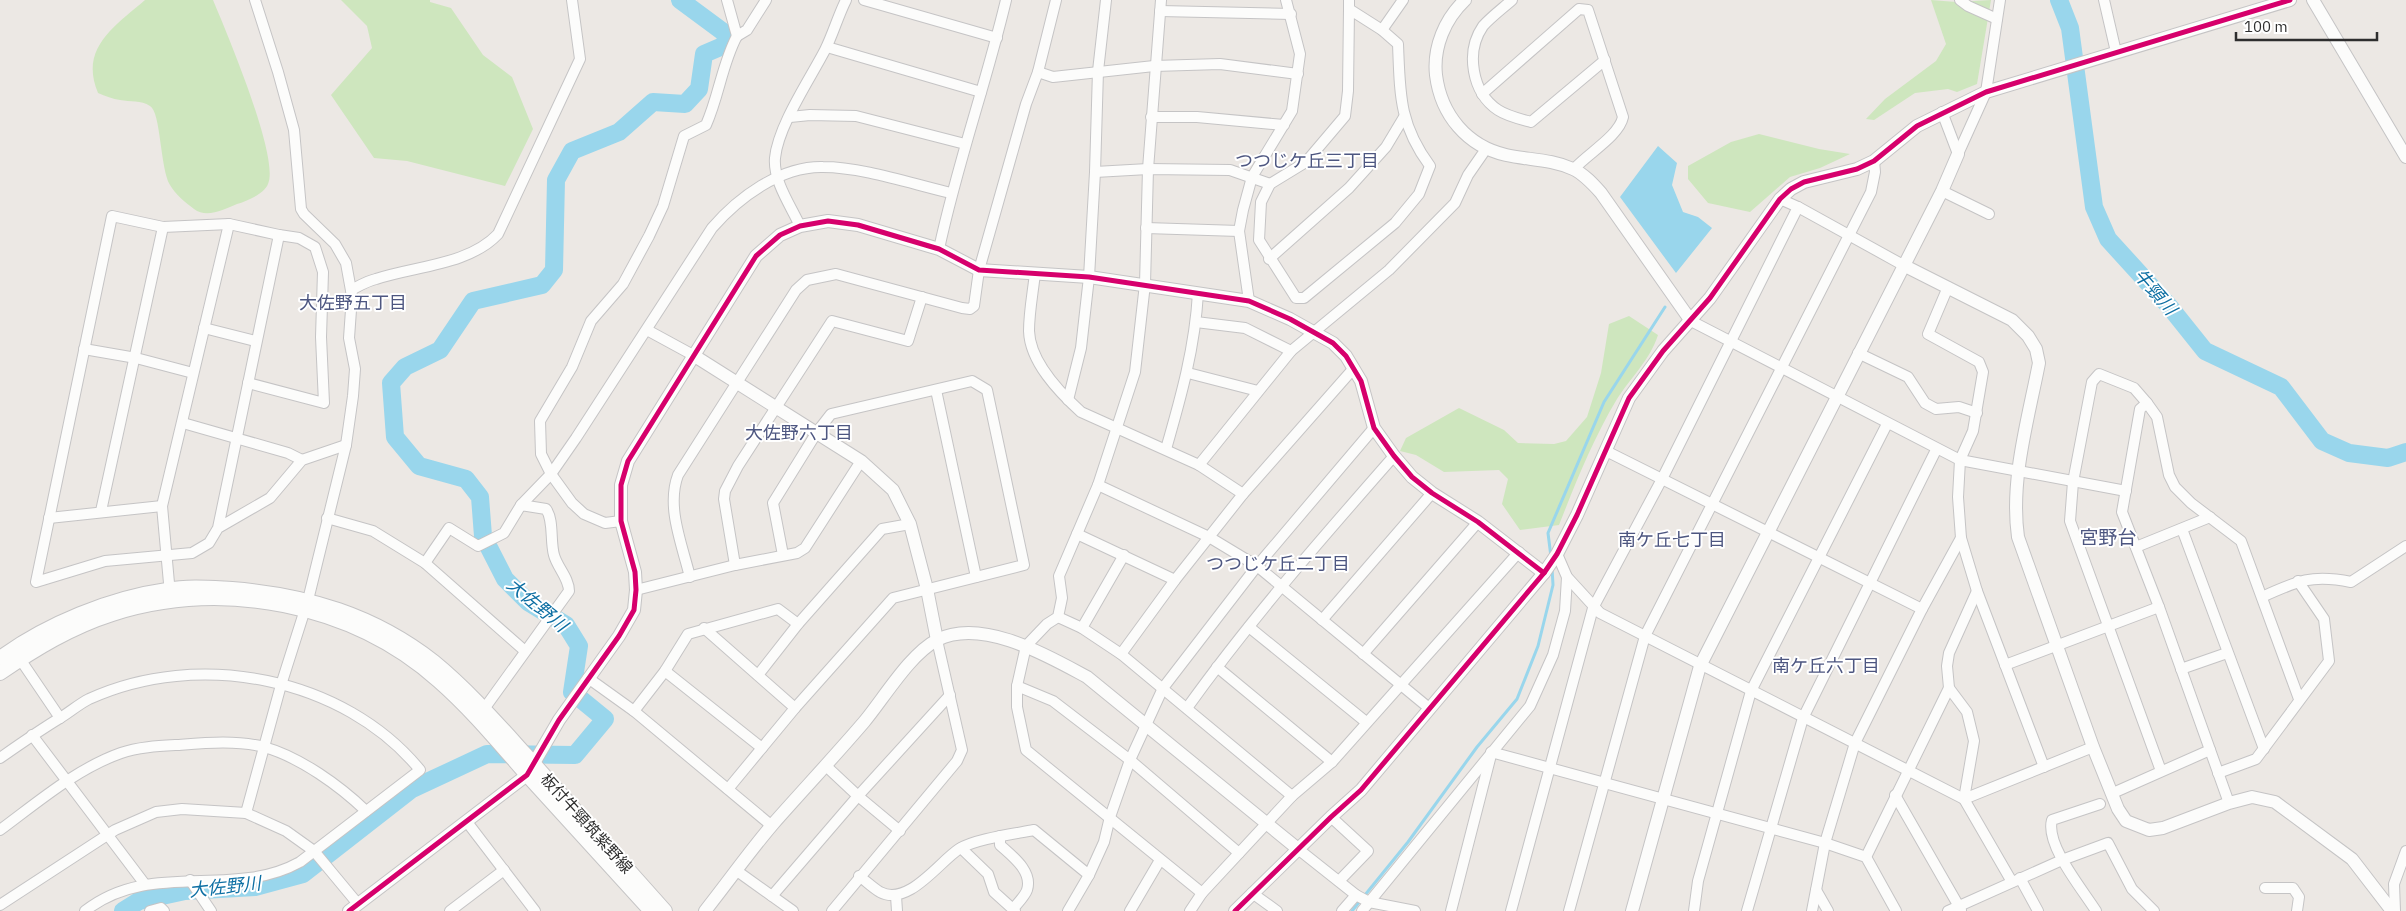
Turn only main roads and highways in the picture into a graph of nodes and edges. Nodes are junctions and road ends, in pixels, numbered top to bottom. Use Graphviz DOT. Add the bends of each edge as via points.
graph roads {
  1 [pos="170,594"];
  2 [pos="306,604"];
  3 [pos="0,658"];
  4 [pos="0,673"];
  5 [pos="531,769"];
  6 [pos="651,911"];
  7 [pos="665,911"];
  1 -- 2 [label="main road, 板付牛頸筑紫野線"];
  1 -- 3 [label="main road, 板付牛頸筑紫野線" via="103,606 54,626"];
  1 -- 4 [label="main road, 板付牛頸筑紫野線" via="64,633"];
  2 -- 5 [label="main road, 板付牛頸筑紫野線" via="387,642 438,679"];
  2 -- 5 [label="main road, 板付牛頸筑紫野線" via="348,613 381,628 434,662 484,709"];
  5 -- 6 [label="main road, 板付牛頸筑紫野線"];
  5 -- 7 [label="main road, 板付牛頸筑紫野線"];
}
